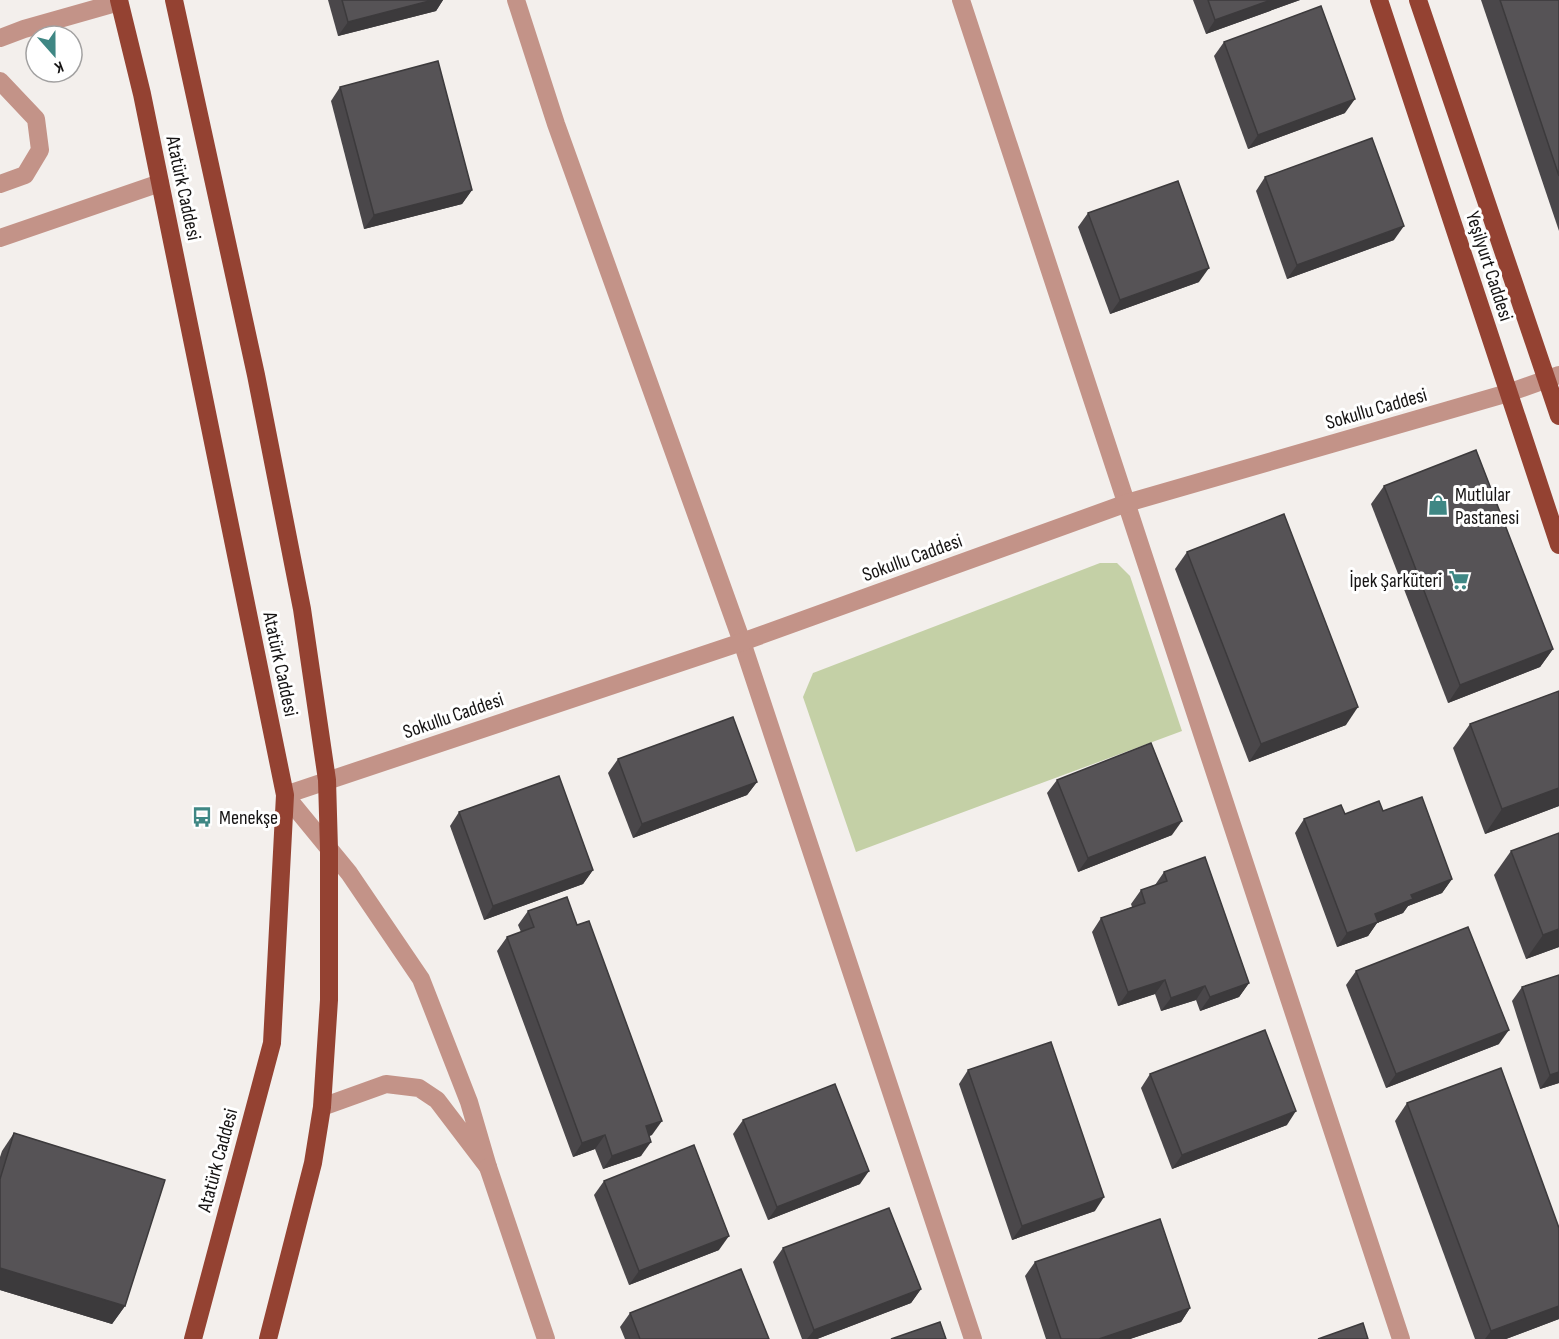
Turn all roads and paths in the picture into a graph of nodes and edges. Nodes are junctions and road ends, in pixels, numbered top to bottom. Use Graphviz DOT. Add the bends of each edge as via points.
graph roads {
  1 [pos="174,0"];
  2 [pos="516,0"];
  3 [pos="961,0"];
  4 [pos="1379,0"];
  5 [pos="1418,0"];
  6 [pos="119,1"];
  7 [pos="0,38"];
  8 [pos="0,81"];
  9 [pos="160,183"];
  10 [pos="0,184"];
  11 [pos="0,238"];
  12 [pos="1552,378"];
  13 [pos="1508,393"];
  14 [pos="1559,416"];
  15 [pos="1127,503"];
  16 [pos="1559,545"];
  17 [pos="742,642"];
  18 [pos="327,780"];
  19 [pos="285,795"];
  20 [pos="329,849"];
  21 [pos="322,1107"];
  22 [pos="488,1167"];
  23 [pos="193,1339"];
  24 [pos="268,1339"];
  25 [pos="546,1339"];
  26 [pos="973,1339"];
  27 [pos="1401,1339"];
  1 -- 18 [label="main road, Atatürk Caddesi" via="256,375 302,609"];
  2 -- 17 [label="street" via="560,136"];
  3 -- 15 [label="street"];
  4 -- 13 [label="main road, Yeşilyurt Caddesi"];
  5 -- 12 [label="main road, Yeşilyurt Caddesi"];
  6 -- 7 [label="street"];
  6 -- 9 [label="main road, Atatürk Caddesi"];
  8 -- 10 [label="street" via="36,118 40,150 25,175"];
  9 -- 11 [label="street"];
  9 -- 19 [label="main road, Atatürk Caddesi"];
  12 -- 13 [label="street, Sokullu Caddesi"];
  12 -- 14 [label="main road, Yeşilyurt Caddesi"];
  13 -- 15 [label="street, Sokullu Caddesi"];
  13 -- 16 [label="main road, Yeşilyurt Caddesi"];
  15 -- 17 [label="street, Sokullu Caddesi"];
  15 -- 27 [label="street"];
  17 -- 18 [label="street, Sokullu Caddesi"];
  17 -- 26 [label="street"];
  18 -- 19 [label="street, Sokullu Caddesi"];
  18 -- 20 [label="main road, Atatürk Caddesi"];
  19 -- 20 [label="street"];
  19 -- 23 [label="main road, Atatürk Caddesi" via="272,1043"];
  20 -- 21 [label="main road, Atatürk Caddesi" via="329,1000"];
  20 -- 22 [label="street" via="421,979 469,1102"];
  21 -- 22 [label="street" via="386,1084 419,1088 437,1100"];
  21 -- 24 [label="main road, Atatürk Caddesi" via="313,1163"];
  22 -- 25 [label="street"];
}
